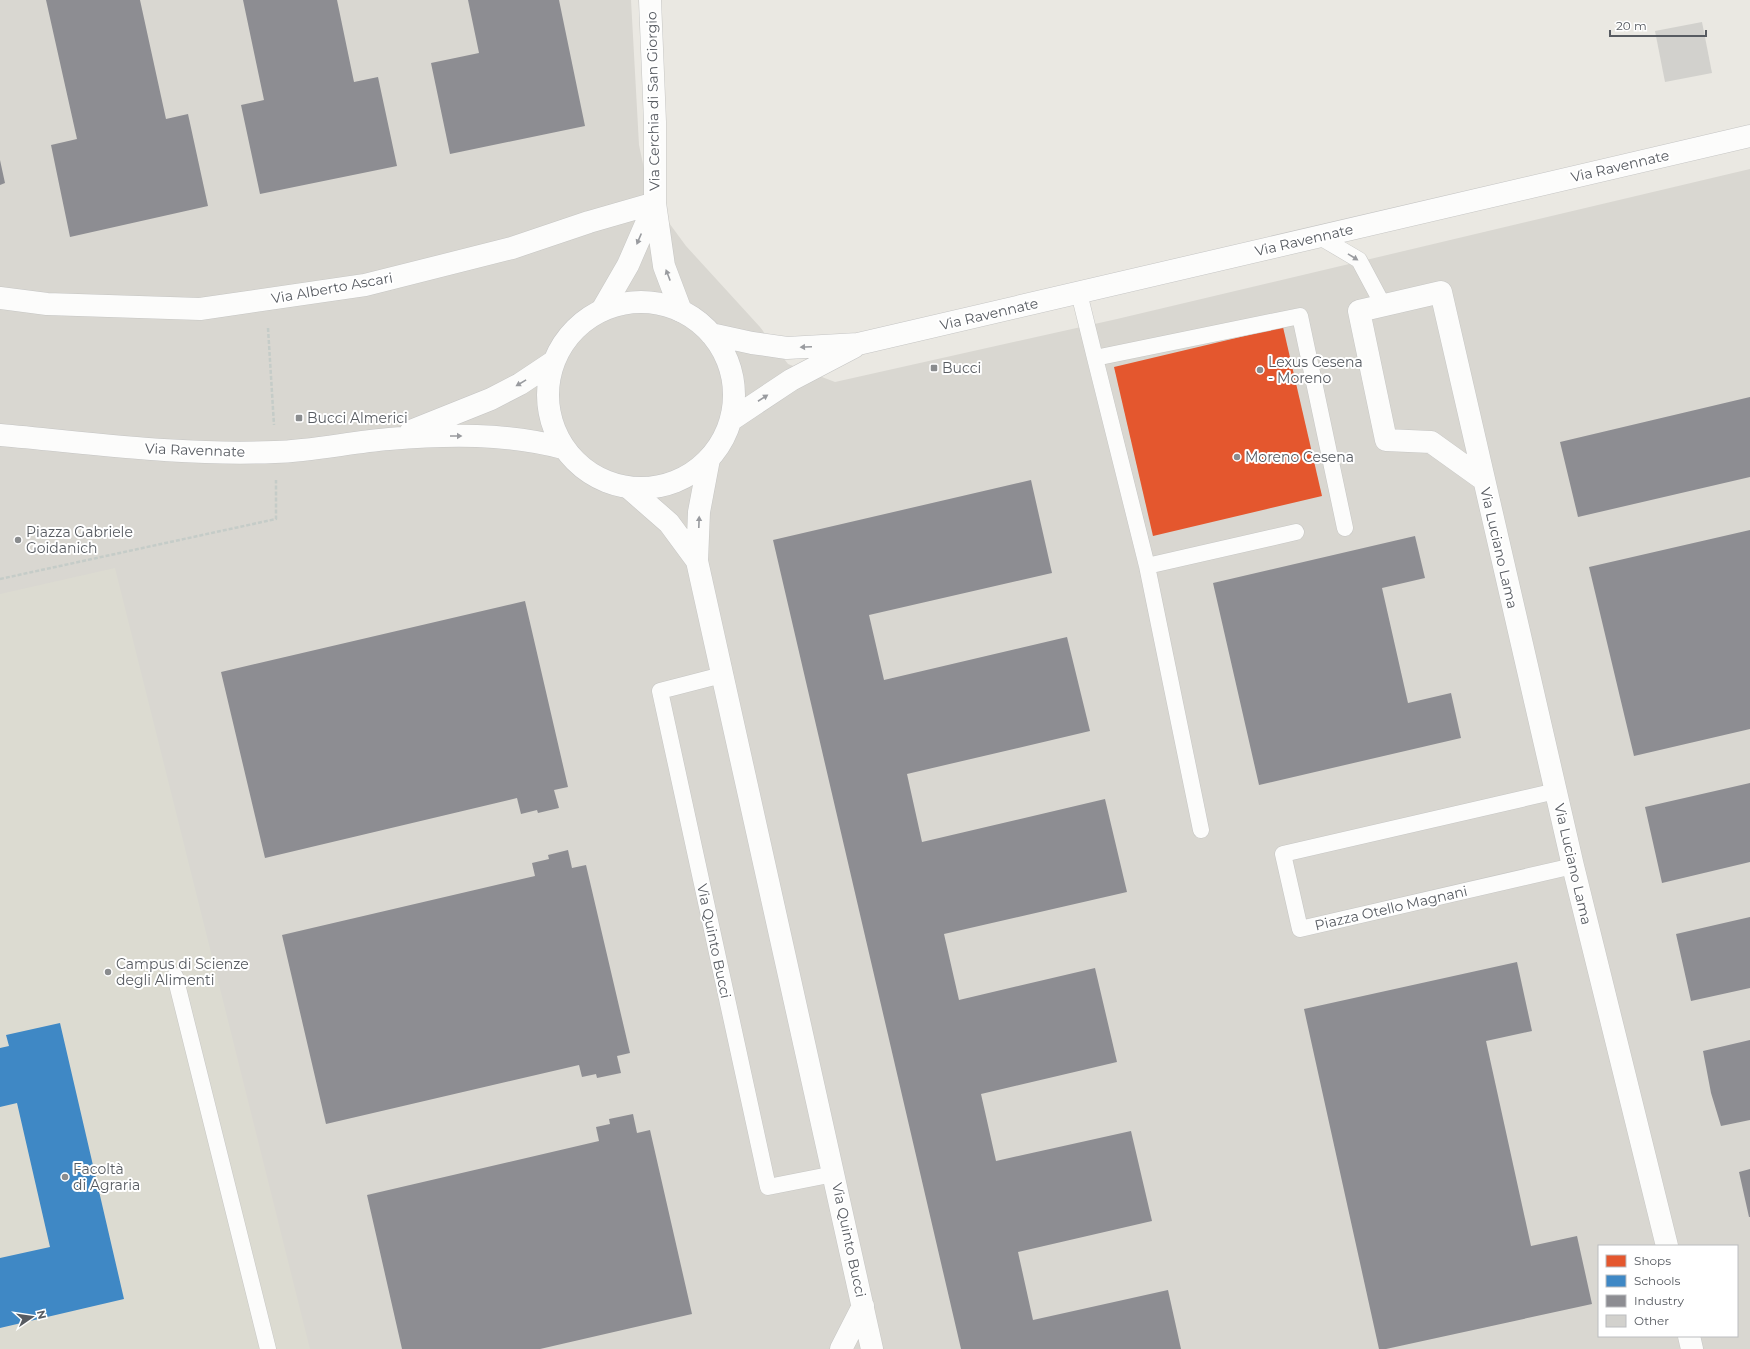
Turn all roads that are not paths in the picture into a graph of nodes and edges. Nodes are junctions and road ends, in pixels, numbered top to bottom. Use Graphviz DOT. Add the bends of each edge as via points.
graph roads {
  1 [pos="650,0"];
  2 [pos="1750,136"];
  3 [pos="655,203"];
  4 [pos="1320,237"];
  5 [pos="1079,293"];
  6 [pos="0,298"];
  7 [pos="1383,306"];
  8 [pos="602,310"];
  9 [pos="682,311"];
  10 [pos="711,334"];
  11 [pos="858,344"];
  12 [pos="1095,358"];
  13 [pos="554,362"];
  14 [pos="731,420"];
  15 [pos="0,435"];
  16 [pos="389,439"];
  17 [pos="563,448"];
  18 [pos="709,459"];
  19 [pos="1484,480"];
  20 [pos="629,488"];
  21 [pos="1345,528"];
  22 [pos="1296,532"];
  23 [pos="697,561"];
  24 [pos="1147,566"];
  25 [pos="722,674"];
  26 [pos="1556,791"];
  27 [pos="1201,830"];
  28 [pos="1573,866"];
  29 [pos="175,976"];
  30 [pos="834,1174"];
  31 [pos="1666,1245"];
  32 [pos="863,1306"];
  33 [pos="1689,1337"];
  34 [pos="268,1349"];
  35 [pos="841,1349"];
  36 [pos="872,1349"];
  37 [pos="1692,1349"];
  1 -- 3 [label="street, Via Cerchia di San Giorgio"];
  2 -- 4 [label="street, Via Ravennate"];
  3 -- 6 [label="street, Via Alberto Ascari" via="489,254 365,285 266,300 200,309 47,304"];
  3 -- 8 [label="street, Via Cerchia di San Giorgio, one-way" via="628,265"];
  9 -- 3 [label="street, Via Cerchia di San Giorgio, one-way" via="664,266"];
  4 -- 5 [label="street, Via Ravennate"];
  4 -- 7 [label="lane, one-way" via="1359,260"];
  5 -- 11 [label="street, Via Ravennate"];
  5 -- 12 [label="lane"];
  7 -- 19 [label="street, Via Luciano Lama" via="1441,292"];
  7 -- 19 [label="street, Via Luciano Lama" via="1359,311 1386,440 1431,442"];
  8 -- 9 [label="street" via="628,303 655,303"];
  8 -- 13 [label="street" via="581,323 565,340"];
  9 -- 10 [label="street" via="698,321"];
  11 -- 10 [label="street, Via Ravennate, one-way" via="787,348"];
  10 -- 14 [label="street" via="724,353 732,374 734,397"];
  14 -- 11 [label="street, Via Ravennate, one-way" via="791,380"];
  12 -- 21 [label="lane" via="1300,316"];
  12 -- 24 [label="lane"];
  13 -- 16 [label="street, Via Ravennate, one-way" via="491,399"];
  13 -- 17 [label="street" via="548,391 551,420"];
  14 -- 18 [label="street" via="722,441"];
  15 -- 16 [label="street, Via Ravennate" via="188,452 275,452"];
  16 -- 17 [label="street, Via Ravennate, one-way" via="508,437"];
  17 -- 20 [label="street" via="587,471 604,481"];
  18 -- 20 [label="street" via="692,473 673,483 651,488"];
  23 -- 18 [label="street, Via Quinto Bucci, one-way" via="699,512"];
  19 -- 26 [label="street, Via Luciano Lama"];
  20 -- 23 [label="street, Via Quinto Bucci" via="669,523"];
  22 -- 24 [label="lane"];
  23 -- 25 [label="street, Via Quinto Bucci"];
  24 -- 27 [label="lane"];
  25 -- 30 [label="street, Via Quinto Bucci"];
  25 -- 30 [label="lane, Via Quinto Bucci" via="660,691 768,1186"];
  26 -- 28 [label="street, Via Luciano Lama"];
  26 -- 28 [label="lane, Piazza Otello Magnani" via="1283,854 1300,929"];
  28 -- 31 [label="street, Via Luciano Lama"];
  29 -- 34 [label="lane"];
  30 -- 32 [label="street, Via Quinto Bucci"];
  32 -- 35 [label="street, Via Quinto Bucci"];
  32 -- 36 [label="street, Via Quinto Bucci"];
  33 -- 37 [label="street"];
}
